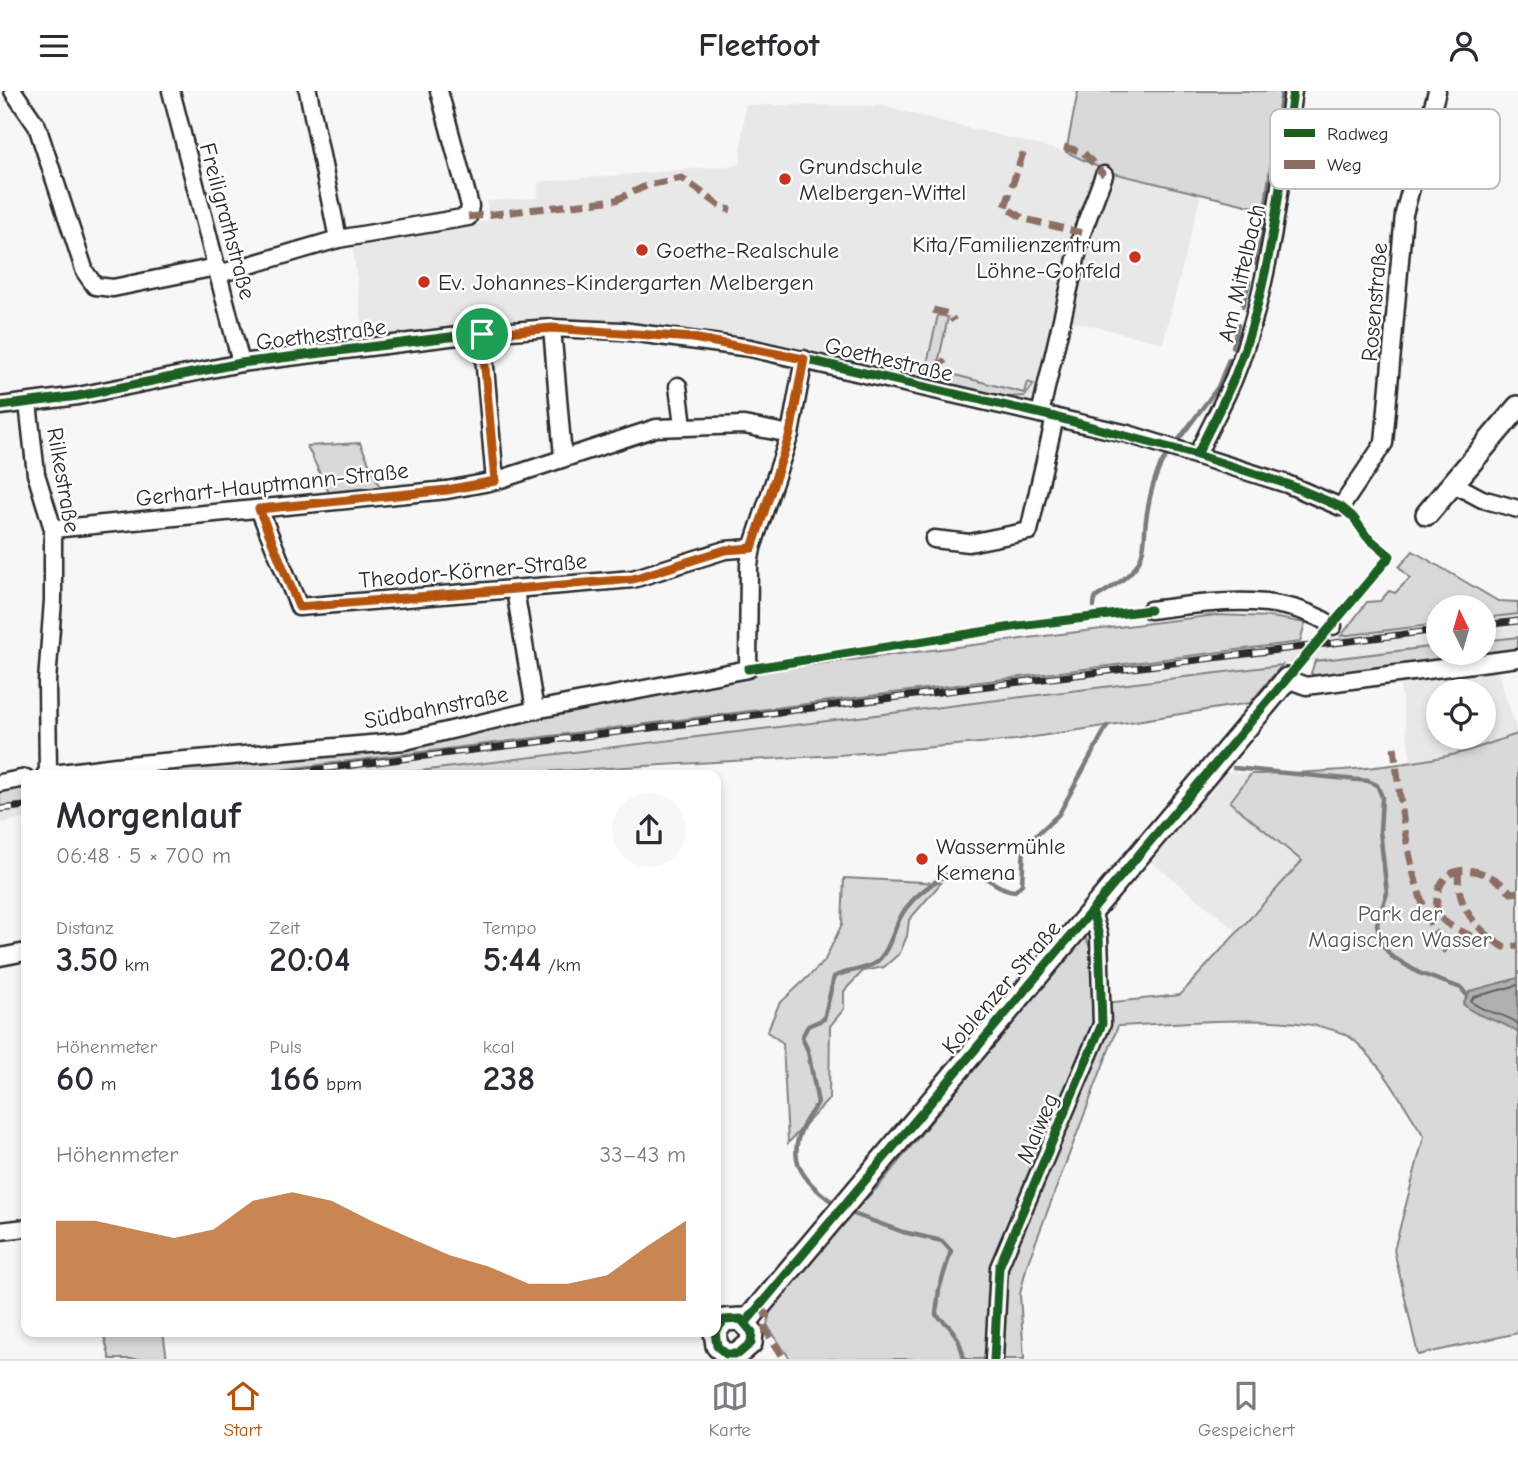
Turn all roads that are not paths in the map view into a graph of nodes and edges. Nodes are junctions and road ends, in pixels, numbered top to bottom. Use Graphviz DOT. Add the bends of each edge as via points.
graph roads {
  1 [pos="13,91"];
  2 [pos="171,91"];
  3 [pos="307,91"];
  4 [pos="439,91"];
  5 [pos="1293,91"];
  6 [pos="1437,91"];
  7 [pos="1291,109"];
  8 [pos="1432,109"];
  9 [pos="1104,175"];
  10 [pos="1280,189"];
  11 [pos="1411,189"];
  12 [pos="338,239"];
  13 [pos="218,271"];
  14 [pos="552,328"];
  15 [pos="482,334"];
  16 [pos="804,359"];
  17 [pos="241,363"];
  18 [pos="678,386"];
  19 [pos="28,403"];
  20 [pos="0,406"];
  21 [pos="1518,407"];
  22 [pos="1048,415"];
  23 [pos="683,425"];
  24 [pos="790,434"];
  25 [pos="1197,455"];
  26 [pos="563,457"];
  27 [pos="495,481"];
  28 [pos="1452,483"];
  29 [pos="1341,507"];
  30 [pos="259,509"];
  31 [pos="1518,509"];
  32 [pos="1427,514"];
  33 [pos="53,529"];
  34 [pos="934,539"];
  35 [pos="752,548"];
  36 [pos="515,590"];
  37 [pos="1150,610"];
  38 [pos="1333,626"];
  39 [pos="1518,659"];
  40 [pos="1287,679"];
  41 [pos="535,710"];
  42 [pos="47,770"];
  43 [pos="100,770"];
  44 [pos="21,779"];
  45 [pos="0,783"];
  46 [pos="1092,911"];
  47 [pos="21,953"];
  48 [pos="0,957"];
  49 [pos="21,1229"];
  50 [pos="0,1231"];
  51 [pos="746,1322"];
  52 [pos="721,1332"];
  53 [pos="718,1337"];
  54 [pos="755,1354"];
  55 [pos="994,1359"];
  1 -- 13 [label="street" via="37,126 85,272 95,286 113,288"];
  2 -- 13 [label="street, Freiligrathstraße"];
  3 -- 12 [label="street"];
  4 -- 12 [label="street" via="470,206 468,217"];
  5 -- 7 [label="street, Am Mittelbach"];
  6 -- 8 [label="street, Rosenstraße"];
  9 -- 22 [label="street" via="1082,233"];
  10 -- 25 [label="street, Am Mittelbach" via="1255,314 1234,378"];
  11 -- 29 [label="street, Rosenstraße" via="1404,214 1384,443"];
  12 -- 13 [label="street"];
  13 -- 17 [label="street, Freiligrathstraße"];
  14 -- 15 [label="street, Goethestraße"];
  14 -- 16 [label="street, Goethestraße" via="693,338"];
  14 -- 26 [label="street"];
  15 -- 17 [label="street, Goethestraße"];
  15 -- 27 [label="street"];
  16 -- 22 [label="street, Goethestraße"];
  16 -- 24 [label="street"];
  17 -- 19 [label="street, Goethestraße"];
  18 -- 23 [label="street"];
  19 -- 20 [label="street, Goethestraße"];
  19 -- 33 [label="street, Rilkestraße" via="36,474"];
  21 -- 28 [label="street"];
  22 -- 25 [label="street, Goethestraße"];
  22 -- 34 [label="street" via="1029,531 969,543"];
  23 -- 24 [label="street, Gerhart-Hauptmann-Straße" via="744,425"];
  23 -- 26 [label="street, Gerhart-Hauptmann-Straße" via="656,428"];
  24 -- 35 [label="street"];
  25 -- 29 [label="street, Goethestraße"];
  26 -- 27 [label="street, Gerhart-Hauptmann-Straße"];
  27 -- 30 [label="street, Gerhart-Hauptmann-Straße"];
  28 -- 31 [label="street" via="1482,499"];
  28 -- 32 [label="street"];
  30 -- 33 [label="street, Gerhart-Hauptmann-Straße"];
  30 -- 36 [label="street, Theodor-Körner-Straße" via="299,607"];
  33 -- 42 [label="street, Rilkestraße"];
  35 -- 36 [label="street, Theodor-Körner-Straße" via="725,550 633,579"];
  35 -- 41 [label="street, Südbahnstraße" via="748,669"];
  36 -- 41 [label="street"];
  37 -- 38 [label="street" via="1253,603 1294,607"];
  39 -- 40 [label="street" via="1306,686"];
  40 -- 46 [label="street, Koblenzer Straße"];
  41 -- 43 [label="street, Südbahnstraße" via="405,741"];
  44 -- 45 [label="street"];
  46 -- 51 [label="street, Koblenzer Straße"];
  46 -- 55 [label="street, Maiweg" via="1099,936 1102,1024 999,1267"];
  47 -- 48 [label="street"];
  49 -- 50 [label="street"];
  51 -- 52 [label="street" via="735,1318"];
  51 -- 54 [label="street"];
  53 -- 54 [label="street" via="732,1355"];
}
